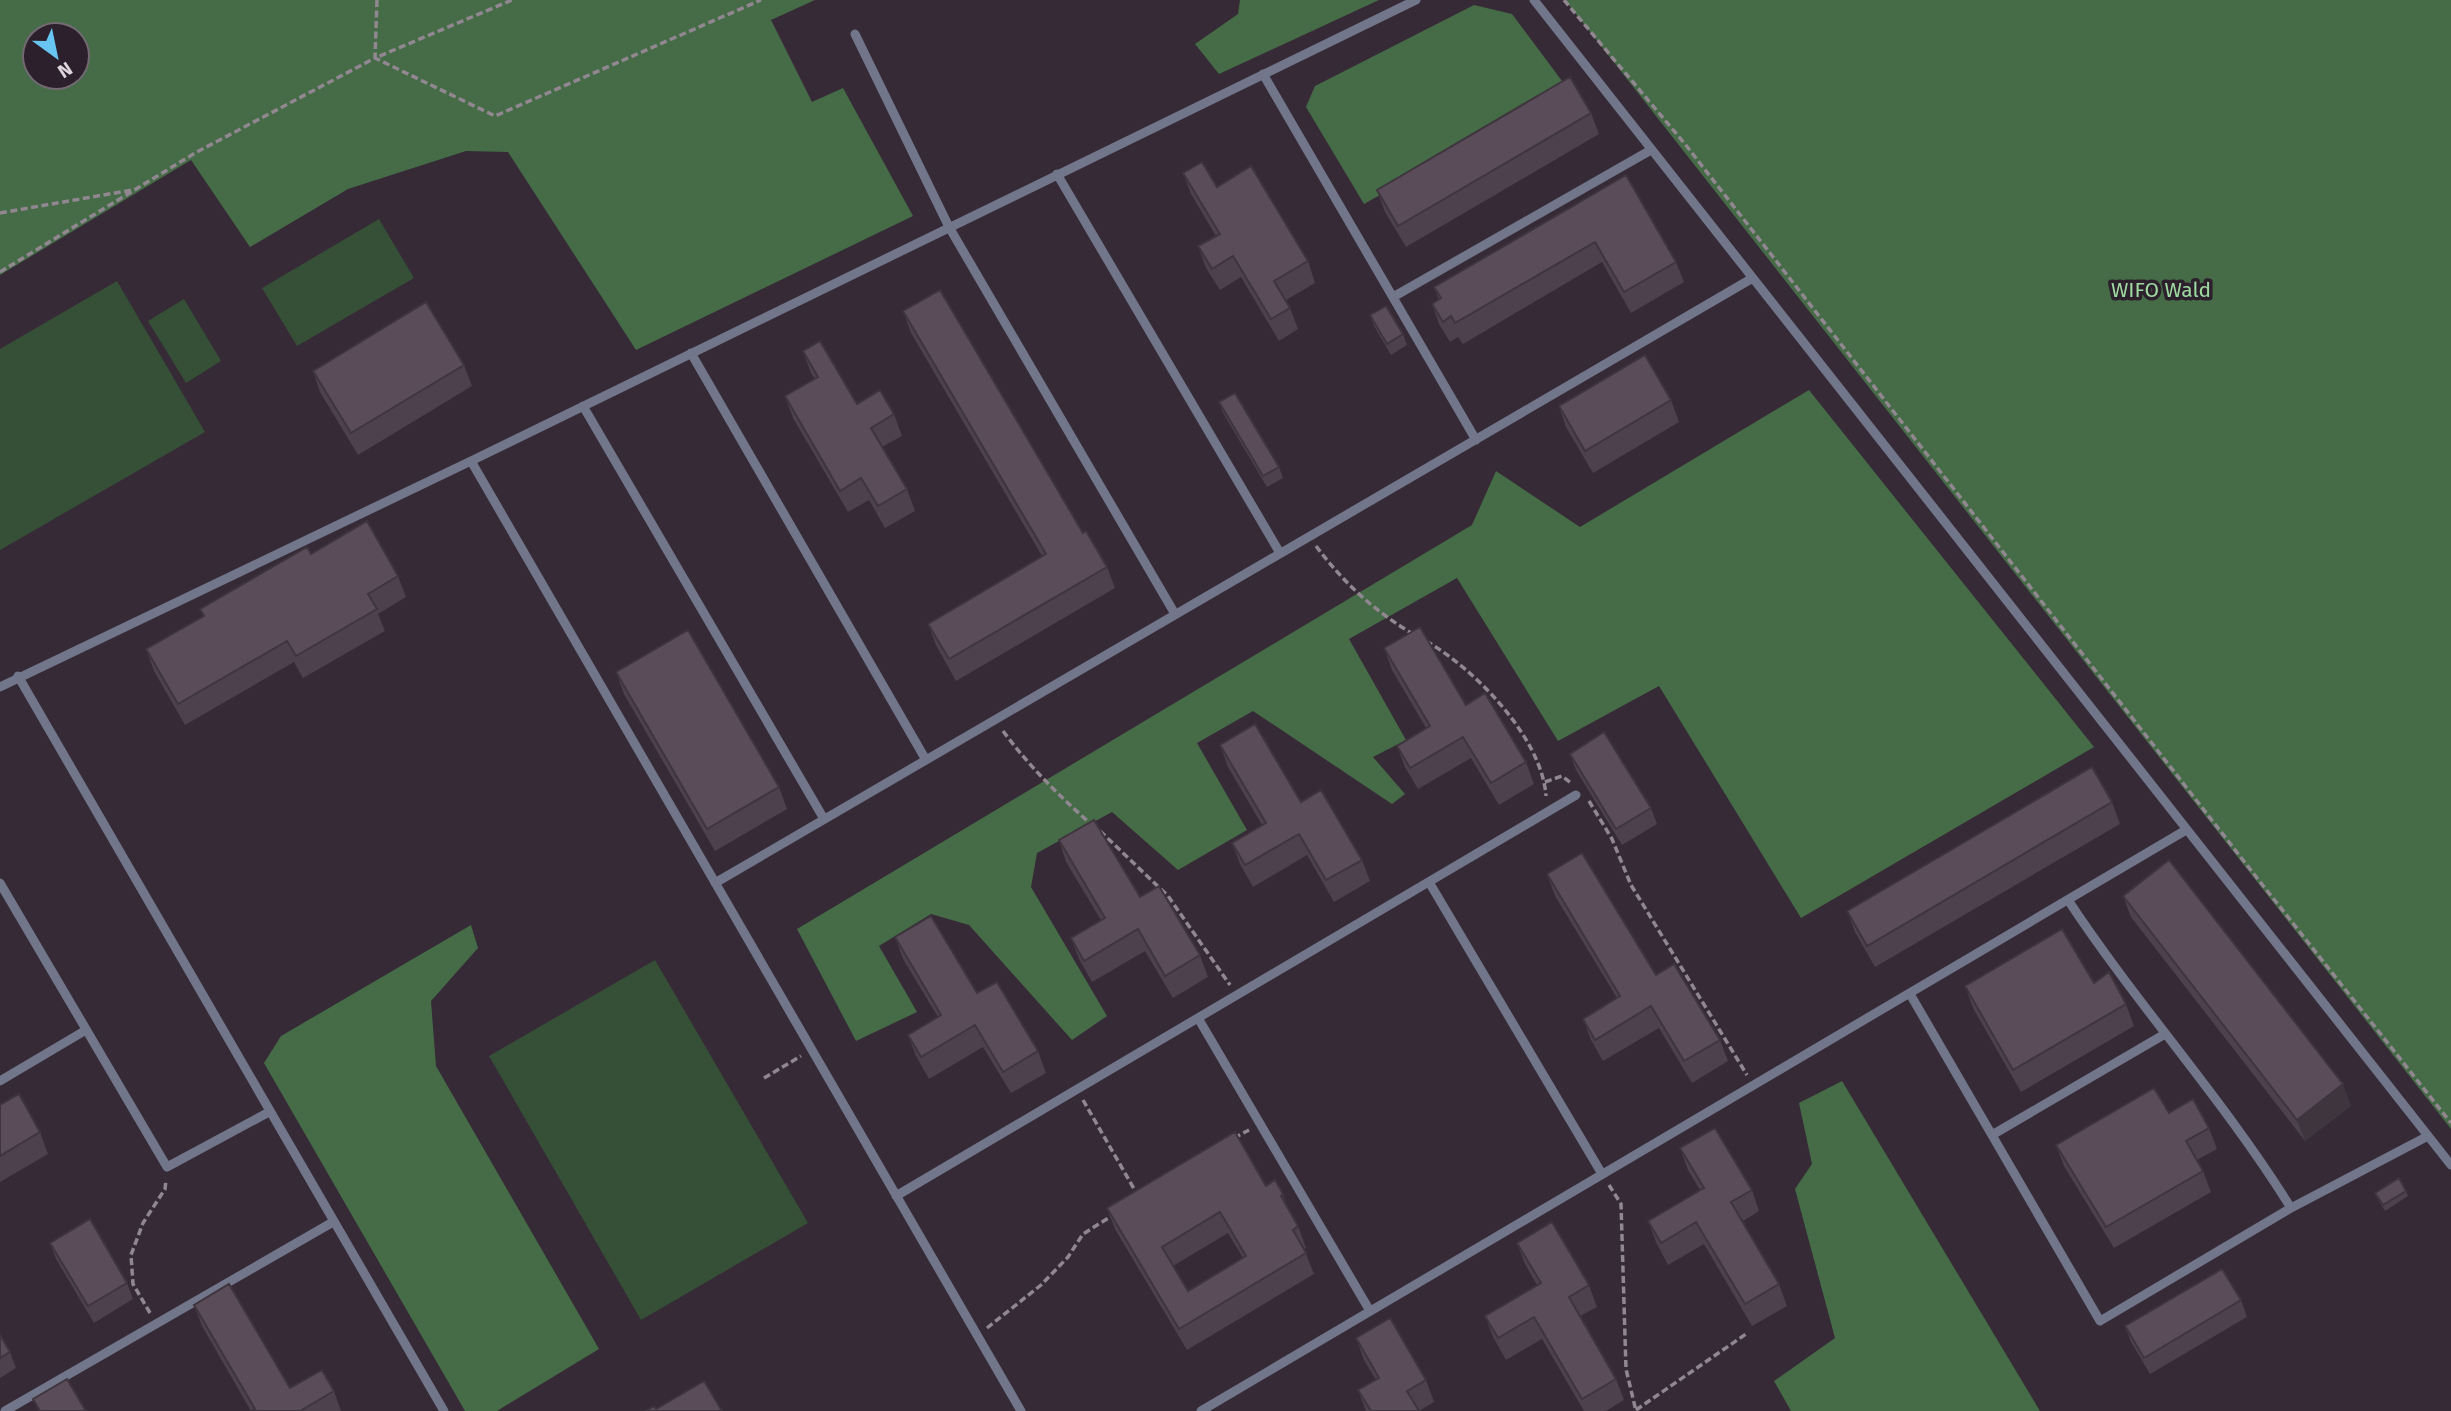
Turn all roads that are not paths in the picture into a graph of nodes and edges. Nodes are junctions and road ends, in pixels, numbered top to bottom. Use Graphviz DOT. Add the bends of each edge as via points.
graph roads {
  1 [pos="1416,0"];
  2 [pos="1534,0"];
  3 [pos="855,34"];
  4 [pos="1263,74"];
  5 [pos="1651,150"];
  6 [pos="1057,174"];
  7 [pos="949,227"];
  8 [pos="1751,279"];
  9 [pos="1393,298"];
  10 [pos="691,354"];
  11 [pos="583,406"];
  12 [pos="1476,440"];
  13 [pos="471,461"];
  14 [pos="1280,553"];
  15 [pos="1175,614"];
  16 [pos="19,676"];
  17 [pos="0,687"];
  18 [pos="926,760"];
  19 [pos="1578,793"];
  20 [pos="824,819"];
  21 [pos="2186,830"];
  22 [pos="1429,882"];
  23 [pos="0,883"];
  24 [pos="715,883"];
  25 [pos="2068,900"];
  26 [pos="1910,994"];
  27 [pos="1198,1018"];
  28 [pos="86,1030"];
  29 [pos="2165,1034"];
  30 [pos="0,1081"];
  31 [pos="269,1112"];
  32 [pos="1992,1135"];
  33 [pos="2428,1136"];
  34 [pos="2451,1165"];
  35 [pos="1602,1174"];
  36 [pos="896,1196"];
  37 [pos="2291,1208"];
  38 [pos="332,1222"];
  39 [pos="1370,1311"];
  40 [pos="5,1411"];
  41 [pos="444,1411"];
  42 [pos="1021,1411"];
  43 [pos="1201,1411"];
  1 -- 4 [label="lane"];
  2 -- 5 [label="lane"];
  3 -- 7 [label="lane"];
  4 -- 6 [label="lane"];
  4 -- 9 [label="lane"];
  5 -- 8 [label="lane"];
  5 -- 9 [label="lane"];
  6 -- 7 [label="lane"];
  6 -- 14 [label="lane"];
  7 -- 10 [label="lane"];
  7 -- 15 [label="lane"];
  8 -- 12 [label="lane"];
  8 -- 21 [label="lane"];
  9 -- 12 [label="lane"];
  10 -- 11 [label="lane"];
  10 -- 18 [label="lane"];
  11 -- 13 [label="lane"];
  11 -- 20 [label="lane"];
  12 -- 14 [label="lane"];
  13 -- 16 [label="lane"];
  13 -- 24 [label="lane"];
  14 -- 15 [label="lane"];
  15 -- 18 [label="lane"];
  16 -- 17 [label="lane"];
  16 -- 31 [label="lane"];
  18 -- 20 [label="lane"];
  19 -- 22 [label="lane"];
  20 -- 24 [label="lane"];
  21 -- 25 [label="lane"];
  21 -- 33 [label="lane"];
  22 -- 27 [label="lane"];
  22 -- 35 [label="lane"];
  23 -- 28 [label="lane"];
  24 -- 36 [label="lane"];
  25 -- 26 [label="lane"];
  25 -- 29 [label="lane"];
  26 -- 32 [label="lane"];
  26 -- 35 [label="lane"];
  27 -- 36 [label="lane"];
  27 -- 39 [label="lane"];
  28 -- 30 [label="lane"];
  28 -- 31 [label="lane" via="167,1167"];
  29 -- 32 [label="lane"];
  29 -- 37 [label="lane" via="2262,1161"];
  31 -- 38 [label="lane"];
  32 -- 37 [label="lane" via="2100,1321"];
  33 -- 34 [label="lane"];
  33 -- 37 [label="lane"];
  35 -- 39 [label="lane"];
  36 -- 42 [label="lane"];
  38 -- 40 [label="lane"];
  38 -- 41 [label="lane"];
  39 -- 43 [label="lane"];
}
